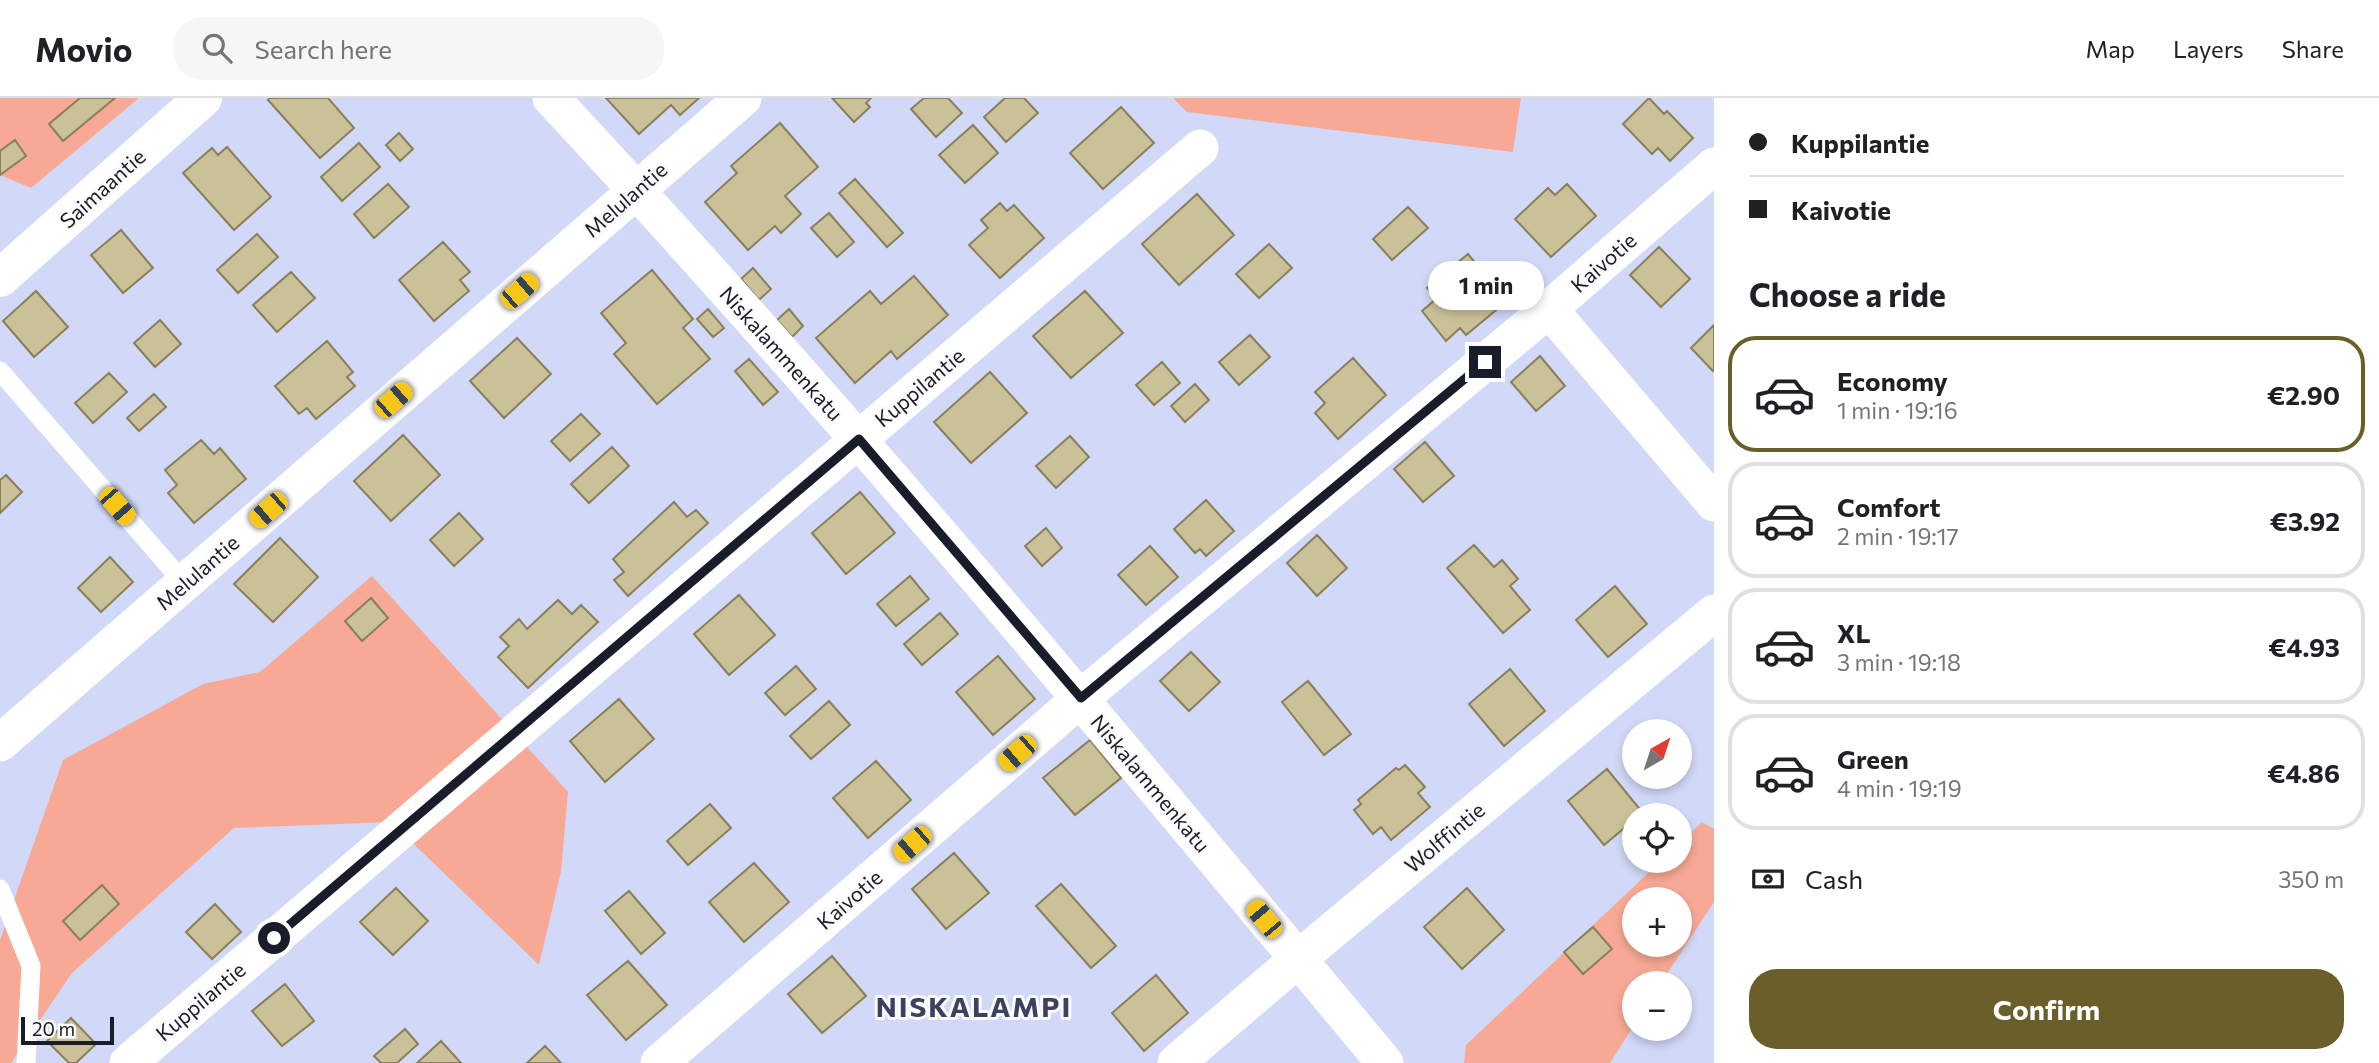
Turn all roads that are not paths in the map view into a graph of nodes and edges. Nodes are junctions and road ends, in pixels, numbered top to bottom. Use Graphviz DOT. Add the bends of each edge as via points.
graph roads {
  1 [pos="203,98"];
  2 [pos="551,98"];
  3 [pos="743,98"];
  4 [pos="1200,148"];
  5 [pos="1714,166"];
  6 [pos="636,189"];
  7 [pos="0,278"];
  8 [pos="1549,309"];
  9 [pos="0,371"];
  10 [pos="859,439"];
  11 [pos="1714,503"];
  12 [pos="184,583"];
  13 [pos="1714,613"];
  14 [pos="1081,698"];
  15 [pos="0,743"];
  16 [pos="0,888"];
  17 [pos="1298,959"];
  18 [pos="26,1063"];
  19 [pos="128,1063"];
  20 [pos="659,1063"];
  21 [pos="1176,1063"];
  22 [pos="1385,1063"];
  1 -- 7 [label="street, Saimaantie"];
  2 -- 6 [label="street, Niskalammenkatu"];
  3 -- 6 [label="street, Melulantie"];
  4 -- 10 [label="street, Kuppilantie"];
  5 -- 8 [label="street, Kaivotie"];
  6 -- 10 [label="street, Niskalammenkatu"];
  6 -- 12 [label="street, Melulantie"];
  8 -- 11 [label="street"];
  8 -- 14 [label="street, Kaivotie"];
  9 -- 12 [label="lane"];
  10 -- 14 [label="street, Niskalammenkatu"];
  10 -- 19 [label="street, Kuppilantie"];
  12 -- 15 [label="street, Melulantie"];
  13 -- 17 [label="street, Wolffintie"];
  14 -- 17 [label="street, Niskalammenkatu"];
  14 -- 20 [label="street, Kaivotie"];
  16 -- 18 [label="lane" via="31,966"];
  17 -- 21 [label="street, Wolffintie"];
  17 -- 22 [label="street, Niskalammenkatu"];
}
